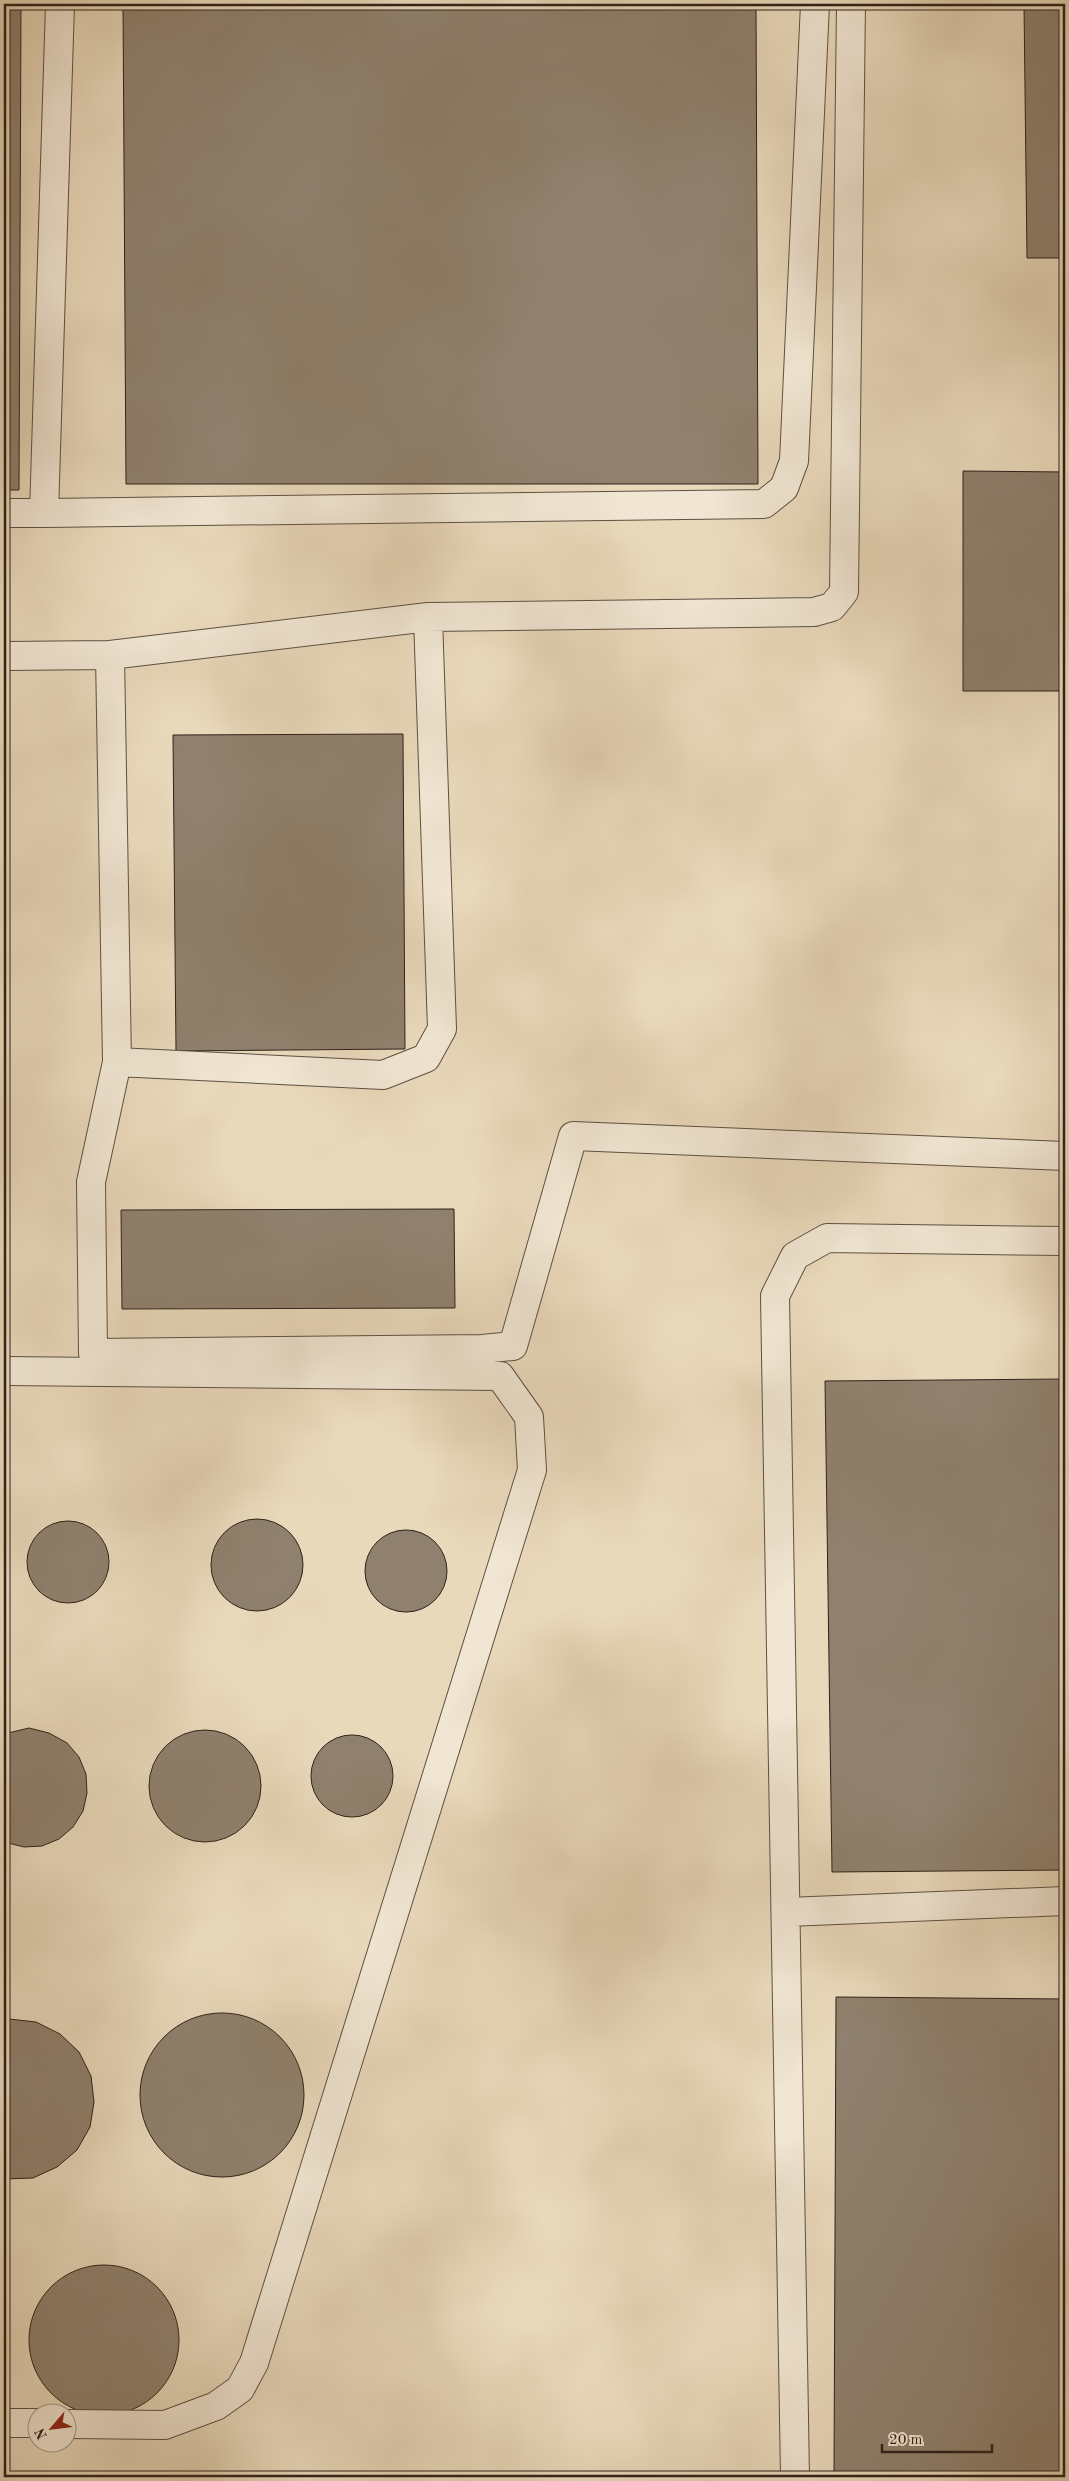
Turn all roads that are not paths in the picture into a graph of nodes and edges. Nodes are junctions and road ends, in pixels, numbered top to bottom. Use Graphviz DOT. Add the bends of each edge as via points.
graph roads {
  1 [pos="60,4"];
  2 [pos="815,4"];
  3 [pos="851,4"];
  4 [pos="4,513"];
  5 [pos="44,513"];
  6 [pos="428,617"];
  7 [pos="110,655"];
  8 [pos="4,656"];
  9 [pos="117,1062"];
  10 [pos="1065,1156"];
  11 [pos="1065,1241"];
  12 [pos="4,1371"];
  13 [pos="1065,1901"];
  14 [pos="786,1912"];
  15 [pos="4,2423"];
  16 [pos="28,2423"];
  17 [pos="78,2424"];
  18 [pos="795,2477"];
  1 -- 5 [label="lane"];
  2 -- 5 [label="lane" via="794,461 784,488 764,504"];
  3 -- 6 [label="lane" via="844,592 832,607 814,612"];
  4 -- 5 [label="lane"];
  6 -- 7 [label="lane"];
  6 -- 9 [label="lane" via="442,1029 426,1058 383,1075"];
  7 -- 8 [label="lane"];
  7 -- 9 [label="lane"];
  9 -- 10 [label="lane" via="91,1182 93,1353 513,1346 573,1136"];
  11 -- 14 [label="lane" via="828,1238 795,1256 775,1296"];
  12 -- 17 [label="lane" via="500,1376 530,1417 532,1470 254,2363 240,2389 216,2406 165,2425"];
  13 -- 14 [label="lane"];
  14 -- 18 [label="lane"];
  15 -- 16 [label="lane"];
}
